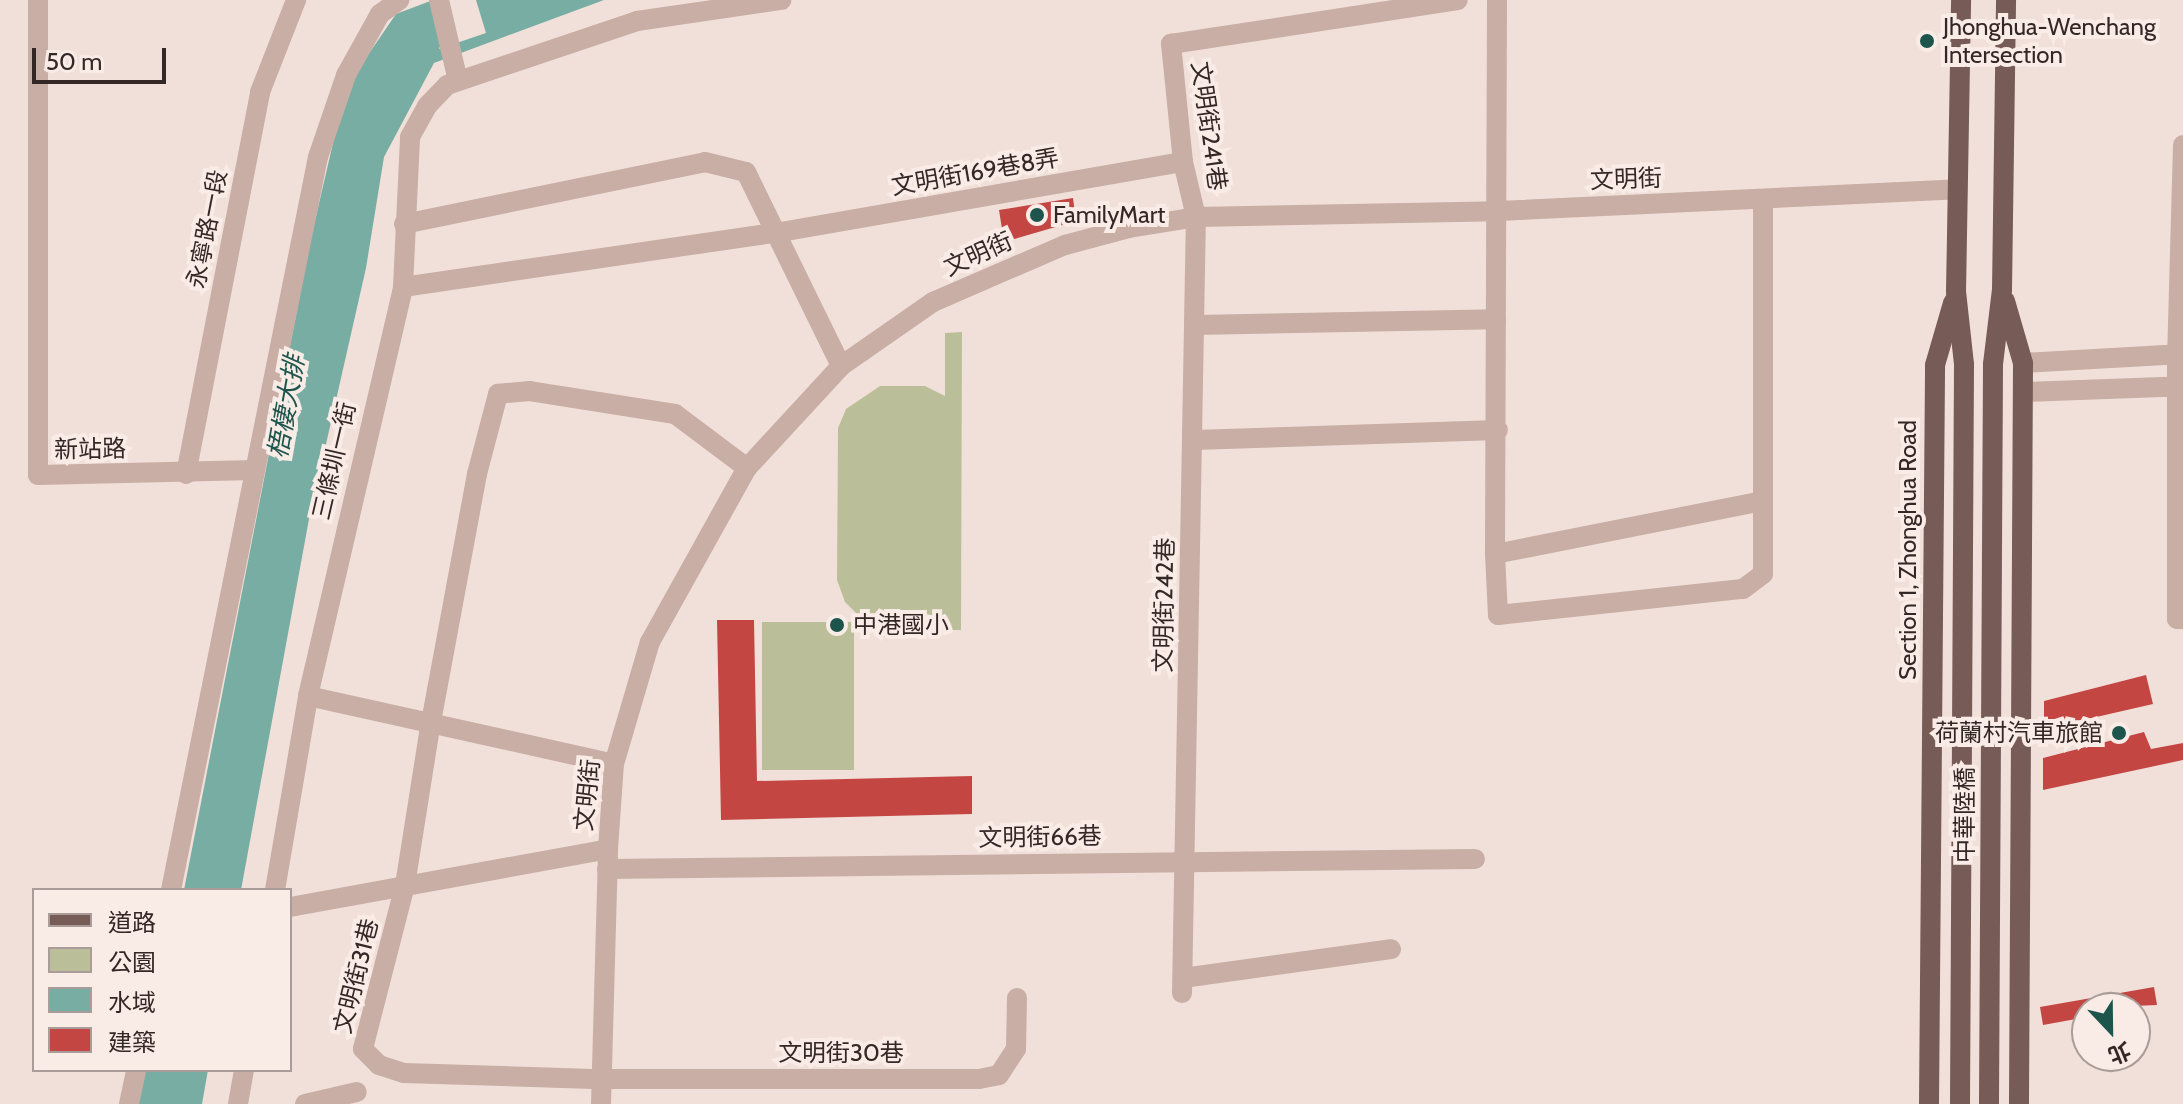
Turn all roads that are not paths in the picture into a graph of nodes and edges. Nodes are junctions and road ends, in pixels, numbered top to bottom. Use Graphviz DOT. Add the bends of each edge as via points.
graph roads {
  1 [pos="38,0"];
  2 [pos="296,0"];
  3 [pos="399,0"];
  4 [pos="439,0"];
  5 [pos="781,0"];
  6 [pos="1458,0"];
  7 [pos="1497,0"];
  8 [pos="1961,0"];
  9 [pos="2006,0"];
  10 [pos="458,81"];
  11 [pos="2183,145"];
  12 [pos="1183,162"];
  13 [pos="1957,189"];
  14 [pos="1763,199"];
  15 [pos="1498,211"];
  16 [pos="1196,217"];
  17 [pos="404,224"];
  18 [pos="775,233"];
  19 [pos="403,287"];
  20 [pos="2002,290"];
  21 [pos="1956,292"];
  22 [pos="1496,319"];
  23 [pos="1195,325"];
  24 [pos="2180,354"];
  25 [pos="2023,363"];
  26 [pos="841,366"];
  27 [pos="2181,386"];
  28 [pos="2023,392"];
  29 [pos="1498,430"];
  30 [pos="1194,440"];
  31 [pos="747,468"];
  32 [pos="255,470"];
  33 [pos="186,474"];
  34 [pos="1763,501"];
  35 [pos="2181,502"];
  36 [pos="1495,554"];
  37 [pos="2180,619"];
  38 [pos="308,696"];
  39 [pos="431,721"];
  40 [pos="614,764"];
  41 [pos="607,859"];
  42 [pos="1475,859"];
  43 [pos="1185,861"];
  44 [pos="405,885"];
  45 [pos="171,888"];
  46 [pos="275,888"];
  47 [pos="292,907"];
  48 [pos="1391,949"];
  49 [pos="1017,998"];
  50 [pos="136,1072"];
  51 [pos="244,1072"];
  52 [pos="600,1079"];
  53 [pos="357,1092"];
  54 [pos="129,1104"];
  55 [pos="238,1104"];
  56 [pos="305,1104"];
  57 [pos="601,1104"];
  58 [pos="1929,1104"];
  59 [pos="1960,1104"];
  60 [pos="1989,1104"];
  61 [pos="2019,1104"];
  1 -- 33 [label="street, 新站路" via="38,475"];
  2 -- 33 [label="street, 永寧路一段" via="260,92"];
  3 -- 32 [label="street" via="380,14 346,75 318,157"];
  4 -- 10 [label="street"];
  5 -- 10 [label="street, 三條圳一街" via="637,21"];
  6 -- 12 [label="street, 文明街241巷" via="1171,44"];
  7 -- 15 [label="street"];
  8 -- 13 [label="main road, Section 1, Zhonghua Road"];
  9 -- 20 [label="main road"];
  10 -- 17 [label="street, 三條圳一街" via="427,106 410,137"];
  11 -- 24 [label="street"];
  12 -- 16 [label="street, 文明街241巷"];
  12 -- 18 [label="street, 文明街169巷8弄"];
  13 -- 14 [label="street, 文明街"];
  13 -- 21 [label="main road, Section 1, Zhonghua Road"];
  14 -- 15 [label="street, 文明街"];
  14 -- 34 [label="street"];
  15 -- 16 [label="street, 文明街"];
  15 -- 22 [label="street"];
  16 -- 23 [label="street, 文明街242巷"];
  16 -- 26 [label="street, 文明街" via="1065,245 1006,268 933,302"];
  17 -- 18 [label="street" via="705,162 746,172"];
  17 -- 19 [label="street, 三條圳一街"];
  18 -- 19 [label="street, 文明街169巷8弄"];
  18 -- 26 [label="street"];
  19 -- 38 [label="street, 三條圳一街"];
  20 -- 25 [label="main road"];
  20 -- 60 [label="main road, 中華陸橋" via="1993,364"];
  21 -- 58 [label="main road, Section 1, Zhonghua Road" via="1935,365"];
  21 -- 59 [label="main road, 中華陸橋" via="1964,364"];
  22 -- 23 [label="street"];
  22 -- 29 [label="street"];
  23 -- 30 [label="street, 文明街242巷"];
  24 -- 25 [label="street"];
  24 -- 27 [label="street"];
  25 -- 28 [label="main road"];
  26 -- 31 [label="street, 文明街"];
  27 -- 28 [label="street"];
  27 -- 35 [label="street"];
  28 -- 61 [label="main road"];
  29 -- 30 [label="street"];
  29 -- 36 [label="street"];
  30 -- 43 [label="street, 文明街242巷"];
  31 -- 39 [label="street, 文明街31巷" via="675,414 530,391 498,394 477,474"];
  31 -- 40 [label="street, 文明街" via="650,642"];
  32 -- 33 [label="street"];
  32 -- 45 [label="street"];
  34 -- 36 [label="street"];
  34 -- 36 [label="street" via="1763,574 1743,589 1498,615"];
  35 -- 37 [label="street"];
  38 -- 39 [label="street"];
  38 -- 46 [label="street, 三條圳一街"];
  39 -- 40 [label="street"];
  39 -- 44 [label="street, 文明街31巷"];
  40 -- 41 [label="street, 文明街"];
  41 -- 43 [label="street, 文明街66巷"];
  41 -- 44 [label="street, 文明街66巷"];
  41 -- 52 [label="street, 文明街"];
  42 -- 43 [label="street, 文明街66巷"];
  43 -- 48 [label="street, 文明街242巷" via="1182,985"];
  44 -- 47 [label="street, 文明街66巷"];
  44 -- 52 [label="street, 文明街31巷" via="363,1049 379,1065 404,1073"];
  49 -- 52 [label="street, 文明街30巷" via="1016,1049 999,1075 979,1079"];
  50 -- 54 [label="street"];
  51 -- 55 [label="street"];
  52 -- 57 [label="street, 文明街"];
  53 -- 56 [label="street"];
}
